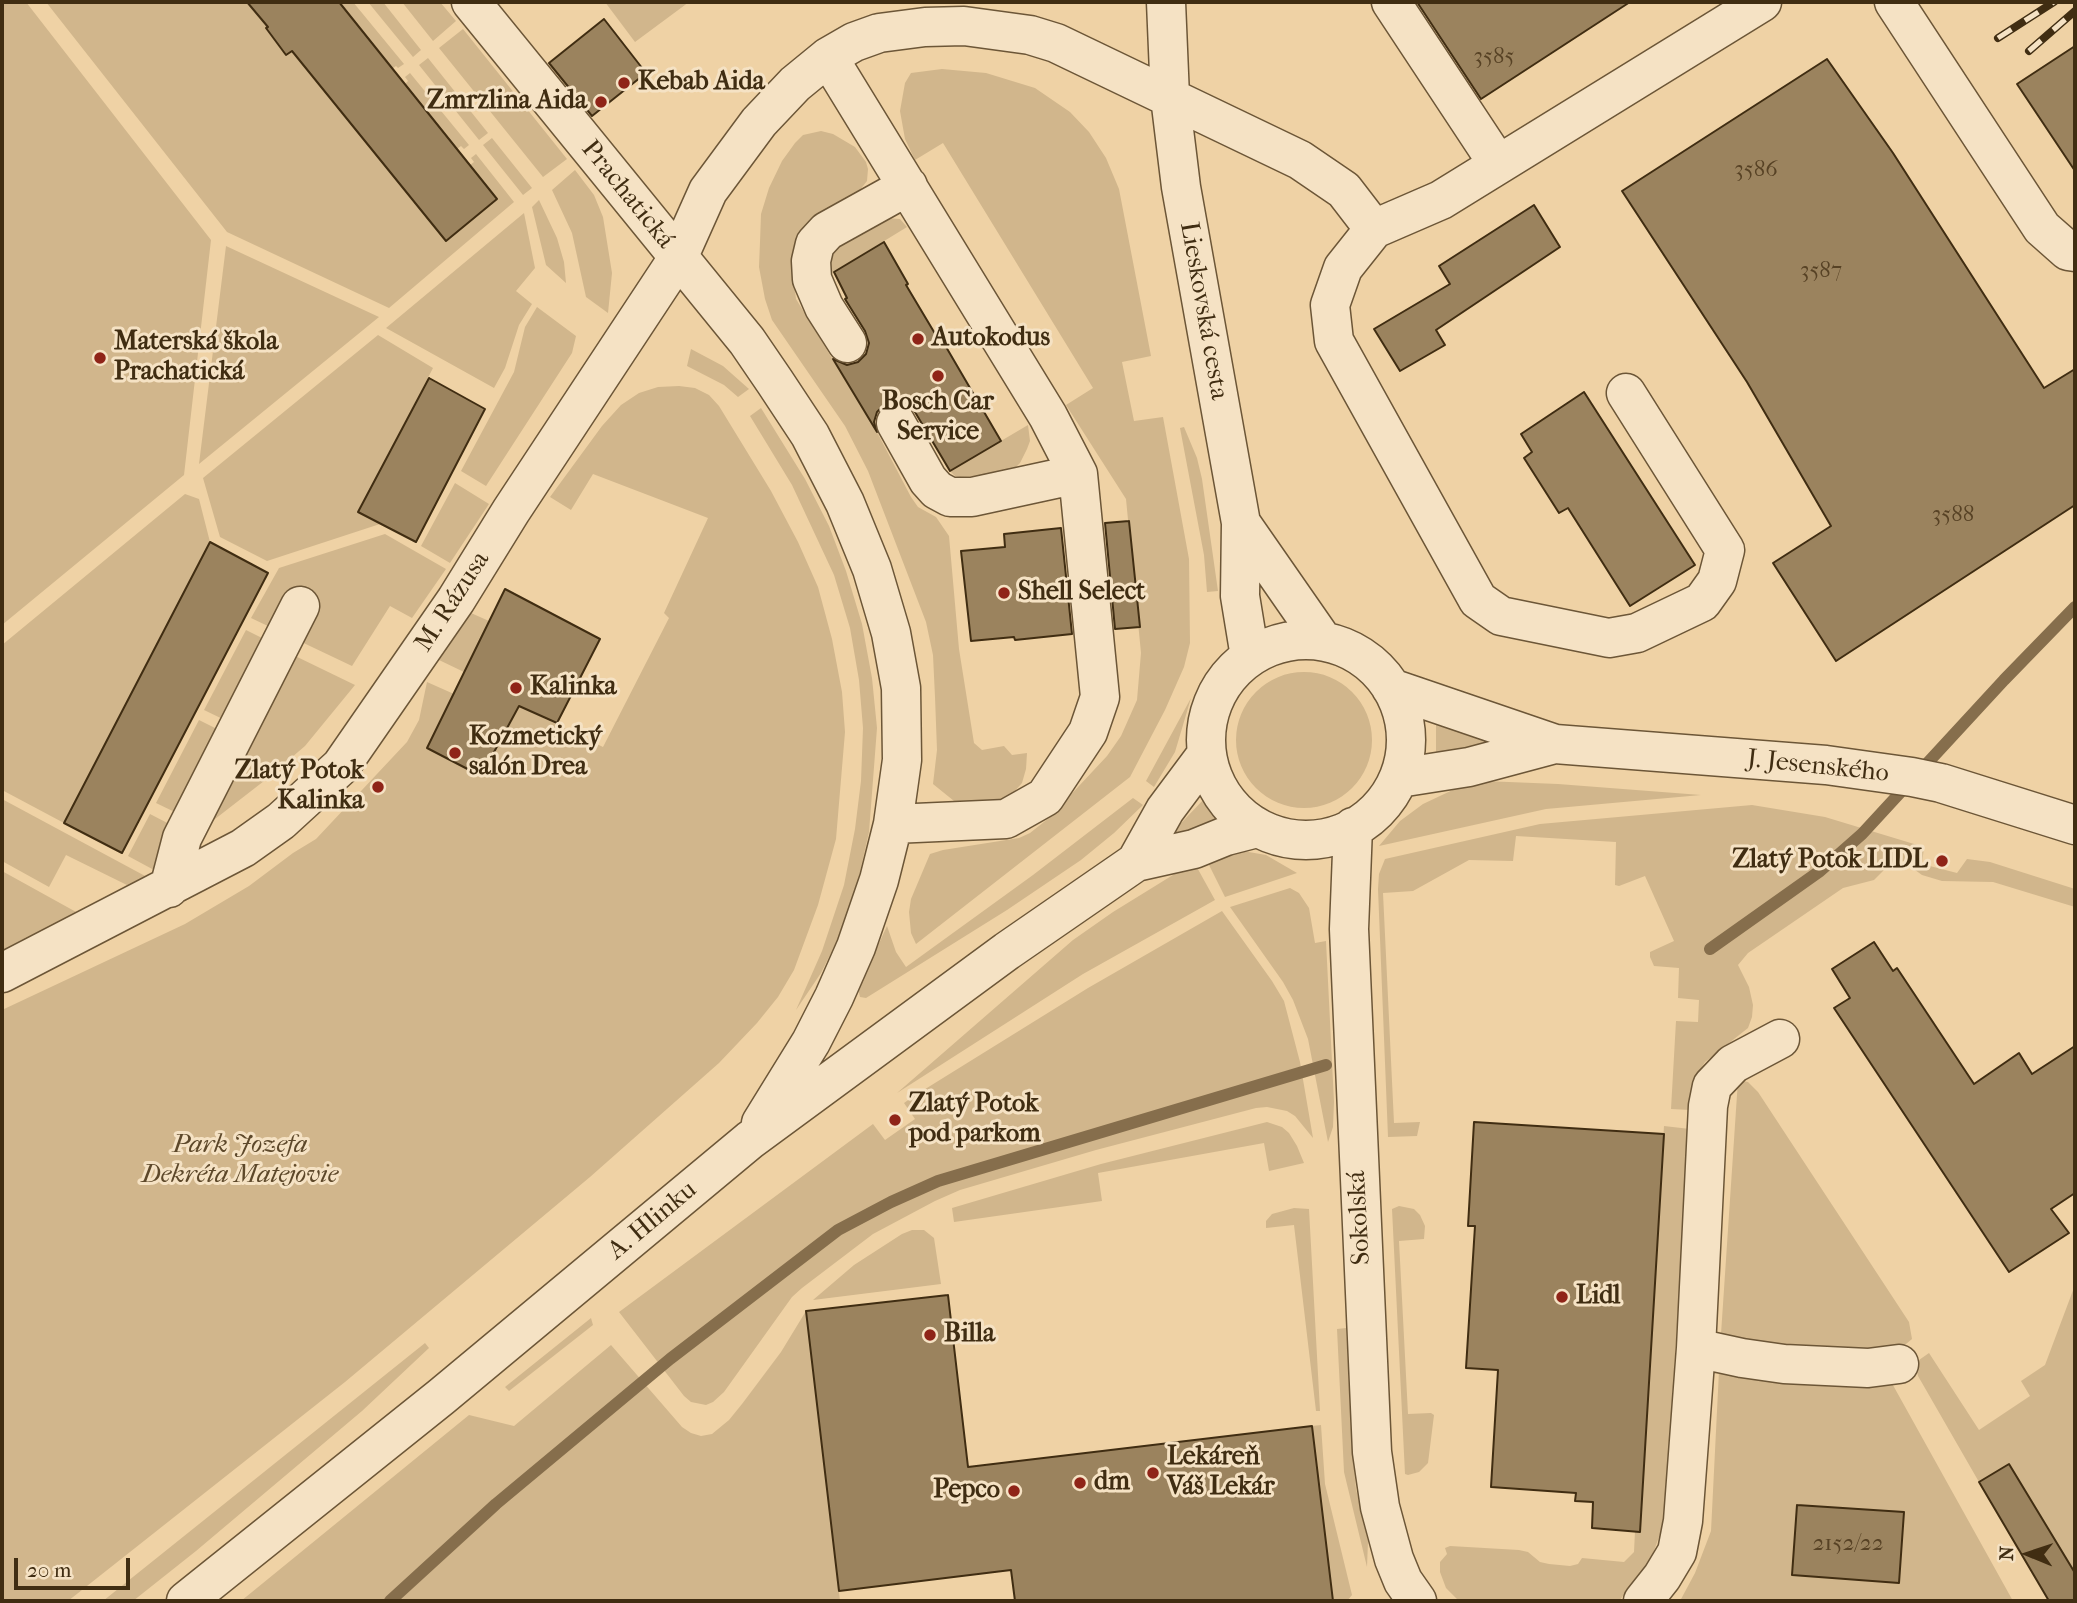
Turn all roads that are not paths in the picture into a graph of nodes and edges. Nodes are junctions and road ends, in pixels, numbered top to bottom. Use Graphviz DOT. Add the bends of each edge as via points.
graph roads {
  1 [pos="471,2"];
  2 [pos="1166,2"];
  3 [pos="1391,2"];
  4 [pos="1762,2"];
  5 [pos="1894,2"];
  6 [pos="828,57"];
  7 [pos="1170,97"];
  8 [pos="1498,164"];
  9 [pos="908,186"];
  10 [pos="1374,229"];
  11 [pos="2075,252"];
  12 [pos="678,258"];
  13 [pos="847,343"];
  14 [pos="1626,393"];
  15 [pos="896,423"];
  16 [pos="1078,474"];
  17 [pos="1241,523"];
  18 [pos="300,606"];
  19 [pos="1323,641"];
  20 [pos="1250,657"];
  21 [pos="1391,688"];
  22 [pos="1555,744"];
  23 [pos="1206,755"];
  24 [pos="1399,778"];
  25 [pos="893,824"];
  26 [pos="2075,825"];
  27 [pos="1353,827"];
  28 [pos="1257,828"];
  29 [pos="1313,839"];
  30 [pos="1136,862"];
  31 [pos="169,888"];
  32 [pos="1349,929"];
  33 [pos="2,973"];
  34 [pos="1780,1039"];
  35 [pos="750,1140"];
  36 [pos="1696,1348"];
  37 [pos="1899,1364"];
  38 [pos="1400,1594"];
  39 [pos="186,1601"];
  40 [pos="1643,1601"];
  1 -- 12 [label="street, Prachatická"];
  2 -- 7 [label="street, Lieskovská cesta"];
  3 -- 8 [label="street"];
  4 -- 8 [label="street"];
  5 -- 11 [label="street" via="2042,228"];
  6 -- 7 [label="street" via="879,33 964,26 1056,43"];
  6 -- 9 [label="street"];
  6 -- 12 [label="street" via="795,83 752,132 708,191"];
  7 -- 10 [label="street" via="1300,160 1343,190"];
  7 -- 17 [label="street, Lieskovská cesta" via="1189,238"];
  8 -- 10 [label="street" via="1441,200"];
  9 -- 13 [label="street" via="827,231 815,244 812,279"];
  9 -- 16 [label="street" via="1048,415"];
  10 -- 14 [label="street" via="1343,268 1330,305 1334,341 1478,600 1502,616 1609,638 1637,633 1702,603 1717,581 1726,550"];
  12 -- 25 [label="street, Prachatická" via="747,341 810,435 872,569 891,633 902,696 902,760"];
  12 -- 31 [label="street, M. Rázusa" via="456,600 341,766 281,821 243,848"];
  15 -- 16 [label="street" via="928,480 950,497 972,497"];
  16 -- 25 [label="street" via="1100,697 1088,732 1045,797 1006,820"];
  17 -- 19 [label="street, Lieskovská cesta"];
  17 -- 20 [label="street, Lieskovská cesta" via="1240,596"];
  18 -- 31 [label="street" via="182,838"];
  19 -- 20 [label="street" via="1290,641"];
  19 -- 21 [label="street" via="1363,659"];
  20 -- 23 [label="street" via="1216,697 1205,726"];
  21 -- 22 [label="street, J. Jesenského"];
  21 -- 24 [label="street" via="1409,735"];
  22 -- 24 [label="street, J. Jesenského" via="1469,767"];
  22 -- 26 [label="street, J. Jesenského" via="1866,771 1941,783"];
  23 -- 28 [label="street" via="1211,776 1227,804"];
  23 -- 30 [label="street" via="1164,810"];
  24 -- 27 [label="street" via="1384,802"];
  25 -- 35 [label="street, Prachatická" via="851,961 811,1042"];
  27 -- 29 [label="street"];
  27 -- 32 [label="street, Sokolská"];
  28 -- 29 [label="street" via="1286,838"];
  28 -- 30 [label="street"];
  29 -- 32 [label="street"];
  30 -- 35 [label="street, A. Hlinku"];
  31 -- 33 [label="street, M. Rázusa"];
  32 -- 38 [label="street, Sokolská" via="1372,1452"];
  34 -- 36 [label="street" via="1732,1064 1713,1086 1708,1106"];
  35 -- 39 [label="street, A. Hlinku"];
  36 -- 37 [label="street" via="1784,1364 1868,1368"];
  36 -- 40 [label="street" via="1677,1552"];
}
